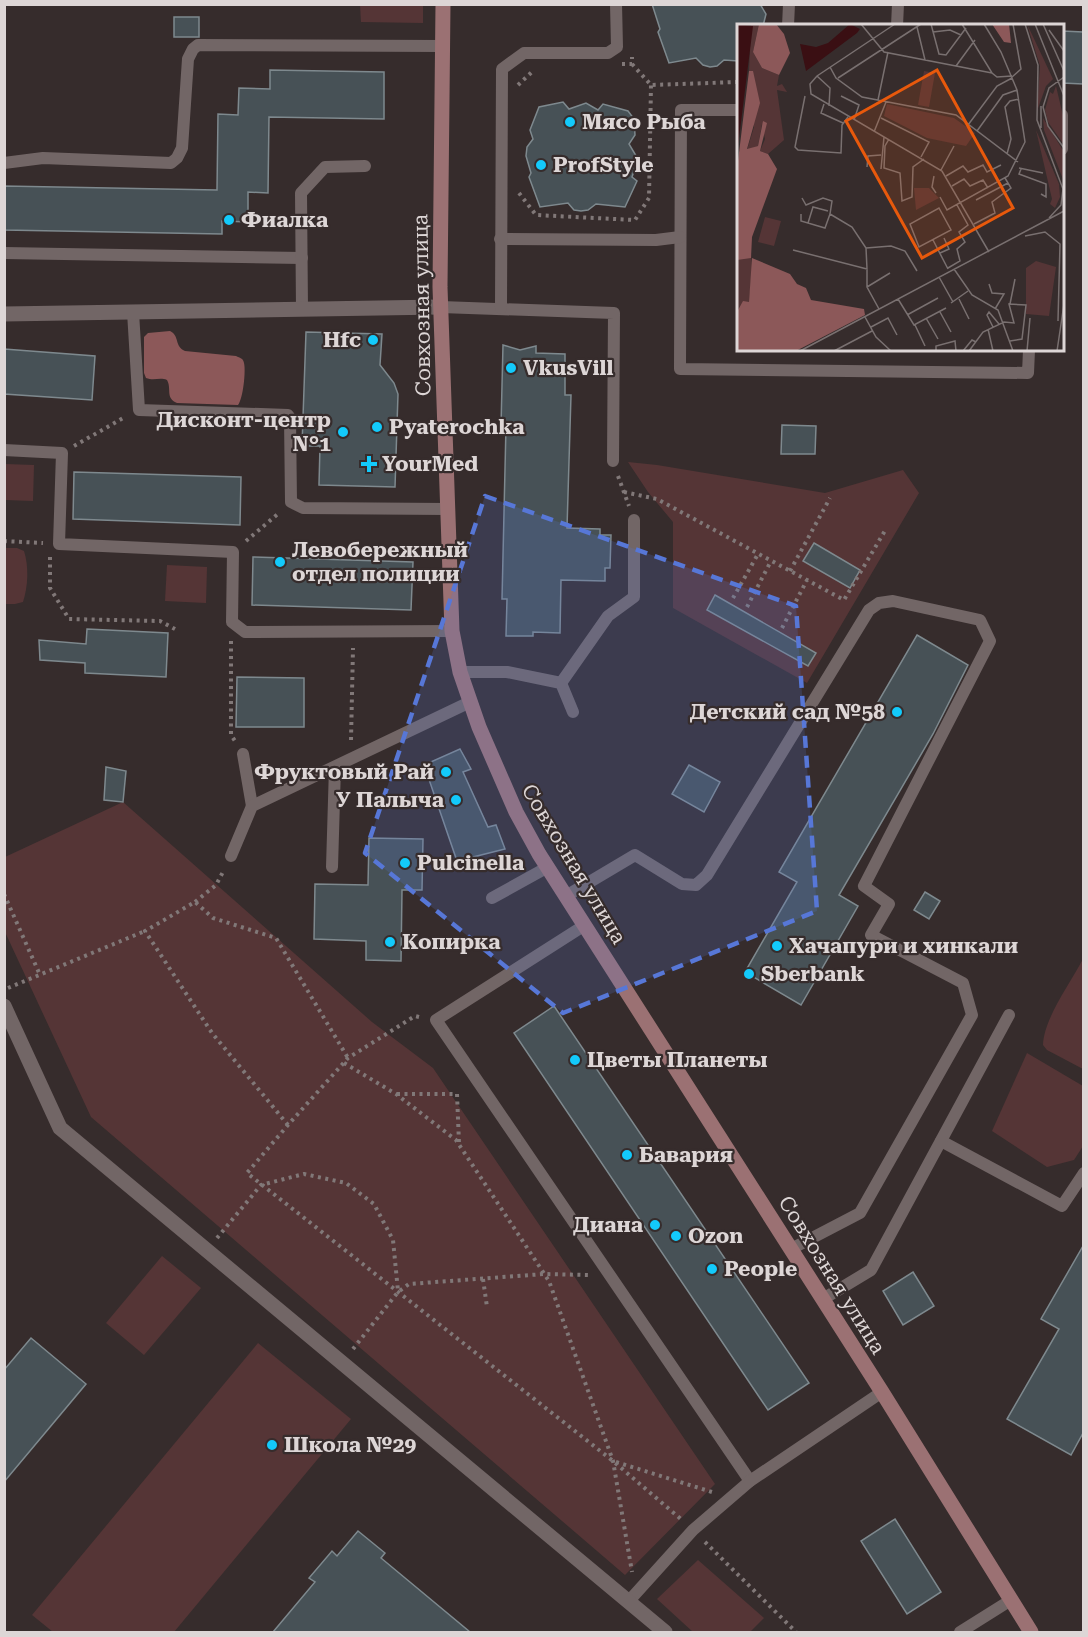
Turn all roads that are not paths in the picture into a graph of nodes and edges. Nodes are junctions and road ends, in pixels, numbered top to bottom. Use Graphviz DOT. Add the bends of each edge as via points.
graph roads {
  1 [pos="443,4"];
  2 [pos="616,4"];
  3 [pos="789,4"];
  4 [pos="898,4"];
  5 [pos="788,24"];
  6 [pos="897,24"];
  7 [pos="443,46"];
  8 [pos="737,110"];
  9 [pos="4,163"];
  10 [pos="365,166"];
  11 [pos="680,237"];
  12 [pos="500,240"];
  13 [pos="4,253"];
  14 [pos="302,258"];
  15 [pos="441,307"];
  16 [pos="501,308"];
  17 [pos="302,309"];
  18 [pos="133,312"];
  19 [pos="4,314"];
  20 [pos="1029,351"];
  21 [pos="4,450"];
  22 [pos="613,461"];
  23 [pos="447,508"];
  24 [pos="634,520"];
  25 [pos="452,631"];
  26 [pos="460,672"];
  27 [pos="561,683"];
  28 [pos="470,702"];
  29 [pos="573,712"];
  30 [pos="243,754"];
  31 [pos="334,767"];
  32 [pos="252,806"];
  33 [pos="231,856"];
  34 [pos="332,867"];
  35 [pos="548,867"];
  36 [pos="566,896"];
  37 [pos="492,898"];
  38 [pos="585,925"];
  39 [pos="4,1006"];
  40 [pos="1009,1015"];
  41 [pos="941,1141"];
  42 [pos="1083,1173"];
  43 [pos="791,1249"];
  44 [pos="823,1299"];
  45 [pos="882,1392"];
  46 [pos="750,1481"];
  47 [pos="1011,1600"];
  48 [pos="628,1602"];
  49 [pos="664,1632"];
  50 [pos="960,1632"];
  51 [pos="1031,1632"];
  1 -- 7 [label="street, Совхозная улица"];
  2 -- 12 [label="lane" via="616,47 608,53 524,53 502,69"];
  3 -- 5 [label="lane"];
  4 -- 6 [label="lane"];
  7 -- 9 [label="lane" via="198,45 188,59 182,148 171,163 43,158"];
  7 -- 15 [label="street, Совхозная улица"];
  8 -- 11 [label="lane" via="681,110"];
  10 -- 14 [label="lane" via="325,167 301,193"];
  11 -- 12 [label="lane"];
  11 -- 20 [label="lane" via="680,369 1028,372"];
  12 -- 16 [label="lane"];
  13 -- 14 [label="lane"];
  14 -- 17 [label="lane"];
  15 -- 16 [label="lane"];
  15 -- 17 [label="street"];
  15 -- 23 [label="street, Совхозная улица"];
  16 -- 22 [label="lane" via="614,313"];
  17 -- 18 [label="street"];
  18 -- 19 [label="street"];
  18 -- 23 [label="lane" via="139,410 288,415 291,502 303,508"];
  21 -- 25 [label="lane" via="62,453 59,544 233,552 232,622 245,632"];
  23 -- 25 [label="street, Совхозная улица"];
  24 -- 27 [label="lane" via="634,597 609,616"];
  25 -- 26 [label="street, Совхозная улица"];
  26 -- 27 [label="lane" via="507,672"];
  26 -- 28 [label="street, Совхозная улица"];
  27 -- 29 [label="lane"];
  28 -- 31 [label="lane"];
  28 -- 35 [label="street, Совхозная улица" via="516,812"];
  30 -- 32 [label="lane"];
  31 -- 32 [label="lane"];
  31 -- 34 [label="lane"];
  32 -- 33 [label="lane"];
  35 -- 36 [label="street, Совхозная улица"];
  35 -- 37 [label="lane"];
  36 -- 38 [label="street, Совхозная улица"];
  36 -- 43 [label="lane" via="634,855 682,884 696,885 707,875 874,606 893,601 980,620 990,641 864,886 889,904 871,935 963,983 972,1015 860,1213"];
  38 -- 43 [label="street, Совхозная улица"];
  38 -- 46 [label="lane" via="436,1020"];
  39 -- 48 [label="street" via="60,1128"];
  40 -- 41 [label="lane"];
  41 -- 42 [label="lane" via="1062,1206"];
  41 -- 44 [label="lane" via="871,1270"];
  43 -- 44 [label="street, Совхозная улица"];
  44 -- 45 [label="street, Совхозная улица"];
  45 -- 46 [label="lane"];
  45 -- 47 [label="street, Совхозная улица"];
  46 -- 48 [label="lane" via="693,1530"];
  47 -- 50 [label="lane"];
  47 -- 51 [label="street, Совхозная улица"];
  48 -- 49 [label="street"];
}
